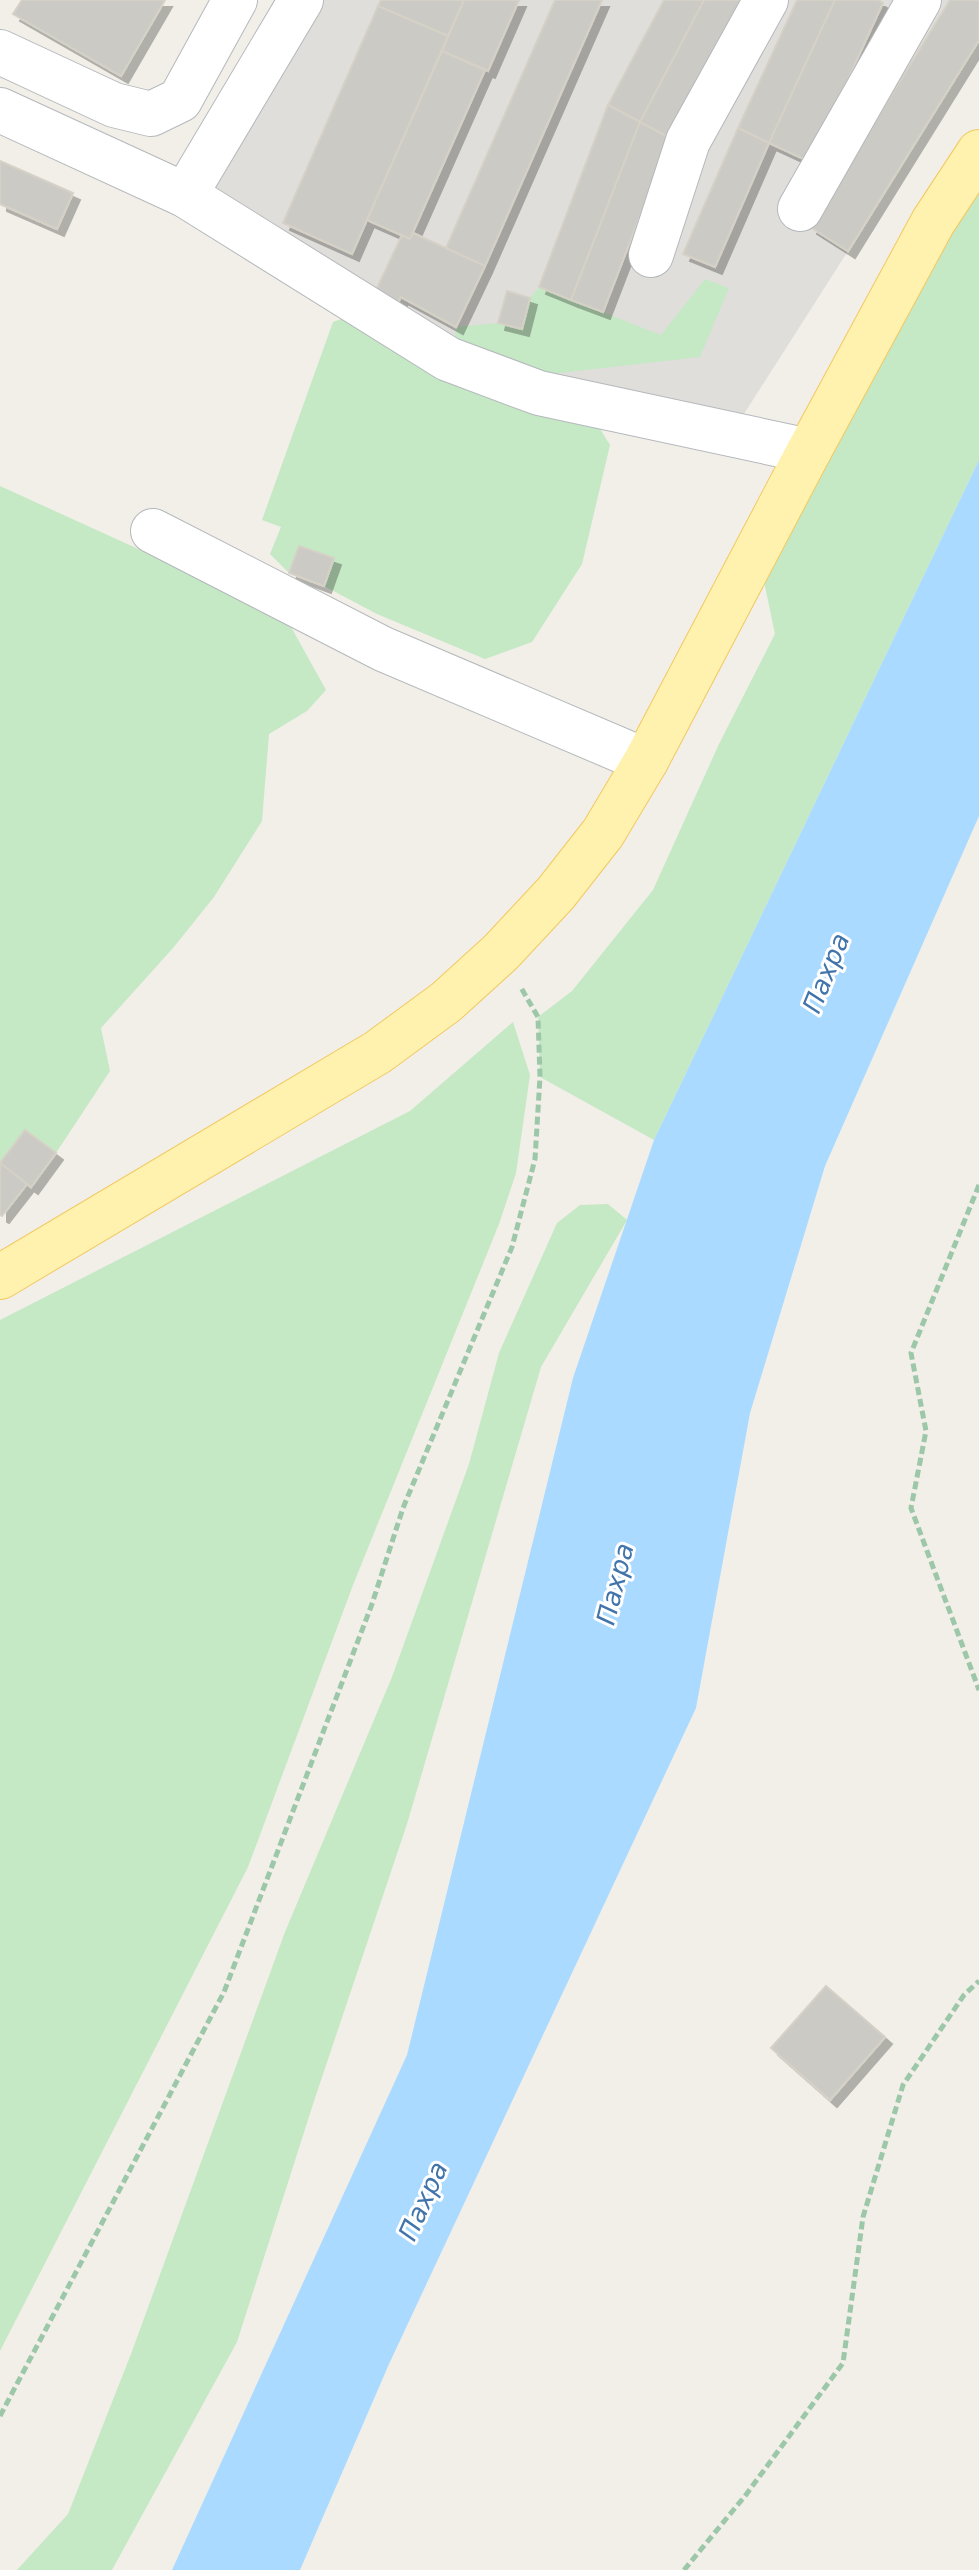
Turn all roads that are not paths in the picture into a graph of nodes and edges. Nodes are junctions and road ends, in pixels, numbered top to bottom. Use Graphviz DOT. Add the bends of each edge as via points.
graph roads {
  1 [pos="235,0"];
  2 [pos="301,0"];
  3 [pos="766,0"];
  4 [pos="919,0"];
  5 [pos="0,52"];
  6 [pos="0,110"];
  7 [pos="979,152"];
  8 [pos="185,195"];
  9 [pos="800,209"];
  10 [pos="651,255"];
  11 [pos="788,446"];
  12 [pos="715,463"];
  13 [pos="153,531"];
  14 [pos="646,761"];
  15 [pos="2,1274"];
  1 -- 5 [label="lane" via="180,100 151,114 114,105"];
  2 -- 8 [label="lane"];
  3 -- 10 [label="lane" via="688,141"];
  4 -- 9 [label="lane"];
  6 -- 8 [label="lane"];
  7 -- 11 [label="main road"];
  8 -- 11 [label="lane" via="448,359 539,393"];
  11 -- 12 [label="lane"];
  11 -- 14 [label="main road"];
  13 -- 14 [label="lane" via="383,649"];
  14 -- 15 [label="main road" via="603,833 556,893 446,1002 378,1052"];
}
